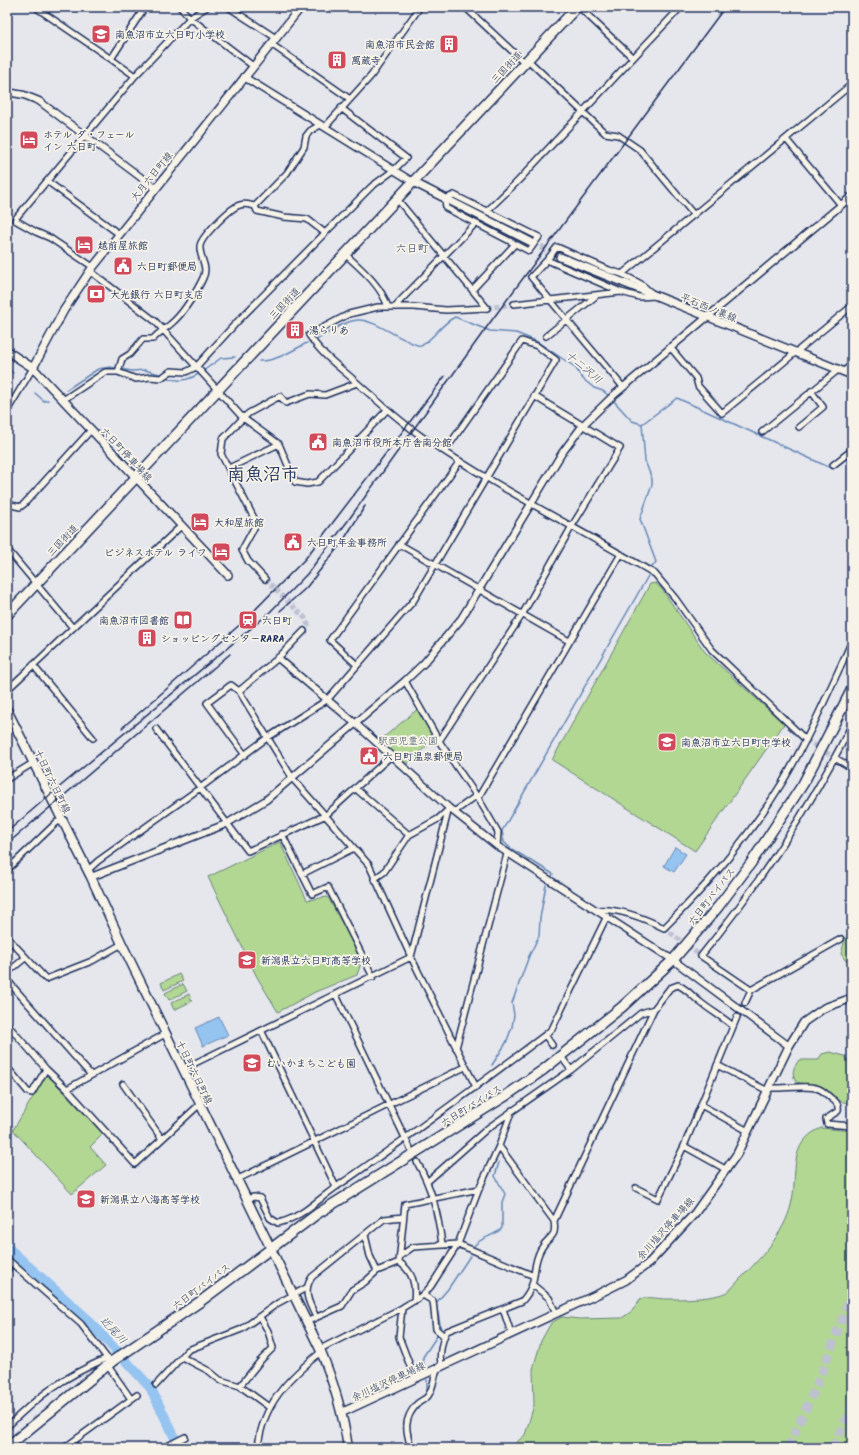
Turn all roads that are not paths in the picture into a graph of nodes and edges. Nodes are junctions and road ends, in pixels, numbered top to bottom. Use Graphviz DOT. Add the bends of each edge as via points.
graph roads {
  1 [pos="145,7"];
  2 [pos="180,7"];
  3 [pos="207,7"];
  4 [pos="301,7"];
  5 [pos="420,7"];
  6 [pos="465,7"];
  7 [pos="578,7"];
  8 [pos="681,7"];
  9 [pos="231,8"];
  10 [pos="38,9"];
  11 [pos="190,18"];
  12 [pos="274,41"];
  13 [pos="633,58"];
  14 [pos="111,59"];
  15 [pos="526,61"];
  16 [pos="253,66"];
  17 [pos="135,76"];
  18 [pos="244,77"];
  19 [pos="852,84"];
  20 [pos="7,92"];
  21 [pos="350,98"];
  22 [pos="341,108"];
  23 [pos="582,111"];
  24 [pos="322,126"];
  25 [pos="86,136"];
  26 [pos="786,139"];
  27 [pos="394,170"];
  28 [pos="47,181"];
  29 [pos="413,182"];
  30 [pos="155,188"];
  31 [pos="852,196"];
  32 [pos="397,199"];
  33 [pos="445,199"];
  34 [pos="841,205"];
  35 [pos="255,206"];
  36 [pos="487,211"];
  37 [pos="694,215"];
  38 [pos="475,224"];
  39 [pos="325,233"];
  40 [pos="119,234"];
  41 [pos="531,242"];
  42 [pos="515,244"];
  43 [pos="345,254"];
  44 [pos="445,255"];
  45 [pos="560,257"];
  46 [pos="547,260"];
  47 [pos="92,269"];
  48 [pos="622,274"];
  49 [pos="473,289"];
  50 [pos="621,292"];
  51 [pos="597,295"];
  52 [pos="655,296"];
  53 [pos="551,300"];
  54 [pos="514,304"];
  55 [pos="852,306"];
  56 [pos="388,307"];
  57 [pos="396,307"];
  58 [pos="707,317"];
  59 [pos="568,320"];
  60 [pos="162,329"];
  61 [pos="546,336"];
  62 [pos="670,347"];
  63 [pos="7,351"];
  64 [pos="794,353"];
  65 [pos="852,364"];
  66 [pos="33,368"];
  67 [pos="198,368"];
  68 [pos="840,371"];
  69 [pos="118,372"];
  70 [pos="852,375"];
  71 [pos="358,383"];
  72 [pos="623,387"];
  73 [pos="219,389"];
  74 [pos="811,392"];
  75 [pos="534,396"];
  76 [pos="63,400"];
  77 [pos="387,410"];
  78 [pos="7,412"];
  79 [pos="243,418"];
  80 [pos="583,425"];
  81 [pos="800,427"];
  82 [pos="91,430"];
  83 [pos="762,432"];
  84 [pos="279,444"];
  85 [pos="852,450"];
  86 [pos="445,451"];
  87 [pos="460,461"];
  88 [pos="833,465"];
  89 [pos="228,468"];
  90 [pos="136,477"];
  91 [pos="486,477"];
  92 [pos="531,503"];
  93 [pos="7,504"];
  94 [pos="181,526"];
  95 [pos="572,526"];
  96 [pos="399,544"];
  97 [pos="7,549"];
  98 [pos="621,554"];
  99 [pos="436,566"];
  100 [pos="228,575"];
  101 [pos="265,579"];
  102 [pos="36,584"];
  103 [pos="478,591"];
  104 [pos="7,615"];
  105 [pos="522,615"];
  106 [pos="73,628"];
  107 [pos="304,631"];
  108 [pos="569,642"];
  109 [pos="852,642"];
  110 [pos="278,658"];
  111 [pos="357,664"];
  112 [pos="33,665"];
  113 [pos="405,681"];
  114 [pos="852,689"];
  115 [pos="7,690"];
  116 [pos="239,691"];
  117 [pos="327,700"];
  118 [pos="7,710"];
  119 [pos="356,724"];
  120 [pos="852,724"];
  121 [pos="156,729"];
  122 [pos="93,738"];
  123 [pos="267,738"];
  124 [pos="806,740"];
  125 [pos="439,741"];
  126 [pos="245,755"];
  127 [pos="391,756"];
  128 [pos="835,758"];
  129 [pos="33,763"];
  130 [pos="852,768"];
  131 [pos="7,779"];
  132 [pos="293,779"];
  133 [pos="200,788"];
  134 [pos="355,788"];
  135 [pos="477,797"];
  136 [pos="452,810"];
  137 [pos="326,815"];
  138 [pos="62,822"];
  139 [pos="226,824"];
  140 [pos="282,834"];
  141 [pos="409,835"];
  142 [pos="497,846"];
  143 [pos="354,848"];
  144 [pos="507,854"];
  145 [pos="7,870"];
  146 [pos="89,874"];
  147 [pos="302,874"];
  148 [pos="374,879"];
  149 [pos="597,910"];
  150 [pos="607,916"];
  151 [pos="7,937"];
  152 [pos="841,939"];
  153 [pos="122,944"];
  154 [pos="411,957"];
  155 [pos="25,958"];
  156 [pos="673,960"];
  157 [pos="7,973"];
  158 [pos="373,976"];
  159 [pos="8,983"];
  160 [pos="751,990"];
  161 [pos="336,995"];
  162 [pos="852,998"];
  163 [pos="745,1003"];
  164 [pos="654,1009"];
  165 [pos="737,1017"];
  166 [pos="7,1024"];
  167 [pos="733,1026"];
  168 [pos="262,1032"];
  169 [pos="165,1034"];
  170 [pos="545,1035"];
  171 [pos="552,1045"];
  172 [pos="789,1046"];
  173 [pos="456,1048"];
  174 [pos="563,1059"];
  175 [pos="717,1065"];
  176 [pos="7,1067"];
  177 [pos="465,1068"];
  178 [pos="46,1069"];
  179 [pos="183,1069"];
  180 [pos="571,1070"];
  181 [pos="91,1075"];
  182 [pos="122,1084"];
  183 [pos="476,1087"];
  184 [pos="67,1089"];
  185 [pos="768,1090"];
  186 [pos="200,1104"];
  187 [pos="389,1104"];
  188 [pos="701,1105"];
  189 [pos="512,1110"];
  190 [pos="852,1126"];
  191 [pos="748,1130"];
  192 [pos="406,1138"];
  193 [pos="162,1139"];
  194 [pos="315,1142"];
  195 [pos="499,1146"];
  196 [pos="684,1146"];
  197 [pos="410,1148"];
  198 [pos="417,1162"];
  199 [pos="727,1170"];
  200 [pos="236,1180"];
  201 [pos="428,1181"];
  202 [pos="336,1187"];
  203 [pos="636,1188"];
  204 [pos="479,1190"];
  205 [pos="434,1198"];
  206 [pos="246,1199"];
  207 [pos="403,1217"];
  208 [pos="554,1221"];
  209 [pos="365,1235"];
  210 [pos="442,1244"];
  211 [pos="458,1244"];
  212 [pos="270,1248"];
  213 [pos="400,1256"];
  214 [pos="7,1259"];
  215 [pos="398,1262"];
  216 [pos="377,1271"];
  217 [pos="534,1276"];
  218 [pos="533,1285"];
  219 [pos="306,1288"];
  220 [pos="293,1295"];
  221 [pos="422,1295"];
  222 [pos="414,1301"];
  223 [pos="402,1308"];
  224 [pos="502,1309"];
  225 [pos="556,1312"];
  226 [pos="260,1317"];
  227 [pos="316,1317"];
  228 [pos="306,1322"];
  229 [pos="511,1333"];
  230 [pos="444,1336"];
  231 [pos="321,1350"];
  232 [pos="182,1357"];
  233 [pos="110,1361"];
  234 [pos="439,1368"];
  235 [pos="415,1379"];
  236 [pos="156,1385"];
  237 [pos="240,1386"];
  238 [pos="137,1394"];
  239 [pos="131,1399"];
  240 [pos="269,1407"];
  241 [pos="343,1412"];
  242 [pos="7,1427"];
  243 [pos="185,1437"];
  244 [pos="167,1446"];
  245 [pos="7,1447"];
  246 [pos="64,1448"];
  247 [pos="258,1448"];
  248 [pos="348,1448"];
  249 [pos="411,1448"];
  1 -- 14 [label="street"];
  2 -- 11 [label="street"];
  3 -- 11 [label="street"];
  4 -- 12 [label="main road, 大月六日町線"];
  5 -- 21 [label="street" via="371,76"];
  6 -- 15 [label="street"];
  7 -- 13 [label="street"];
  7 -- 15 [label="highway, 三国街道"];
  8 -- 13 [label="street"];
  9 -- 12 [label="street"];
  10 -- 14 [label="street"];
  11 -- 16 [label="street"];
  11 -- 17 [label="street"];
  12 -- 16 [label="main road, 大月六日町線"];
  12 -- 21 [label="street"];
  13 -- 23 [label="street"];
  14 -- 17 [label="street"];
  15 -- 23 [label="street"];
  15 -- 29 [label="highway, 三国街道"];
  16 -- 18 [label="main road, 大月六日町線"];
  17 -- 25 [label="street"];
  18 -- 24 [label="street"];
  18 -- 30 [label="main road, 大月六日町線"];
  19 -- 26 [label="street"];
  20 -- 25 [label="street" via="39,101"];
  21 -- 22 [label="street"];
  22 -- 24 [label="street"];
  22 -- 27 [label="street" via="406,158"];
  23 -- 36 [label="street"];
  23 -- 37 [label="street" via="605,133 618,135 640,150"];
  24 -- 27 [label="street"];
  24 -- 35 [label="street" via="306,136 304,147 287,173"];
  25 -- 28 [label="street"];
  25 -- 30 [label="street"];
  26 -- 34 [label="street"];
  26 -- 37 [label="street"];
  27 -- 29 [label="street"];
  27 -- 39 [label="street" via="371,187"];
  28 -- 40 [label="street"];
  28 -- 47 [label="street" via="15,220 50,238"];
  29 -- 32 [label="highway, 三国街道"];
  29 -- 33 [label="main road"];
  30 -- 40 [label="main road, 大月六日町線"];
  31 -- 34 [label="street"];
  32 -- 43 [label="highway, 三国街道"];
  32 -- 44 [label="street"];
  33 -- 36 [label="street" via="454,195"];
  33 -- 38 [label="street" via="446,208"];
  33 -- 41 [label="main road"];
  34 -- 58 [label="street"];
  35 -- 39 [label="street" via="257,211 261,212 307,219"];
  35 -- 60 [label="street" via="240,204 233,207 204,237 199,252 206,268 203,279 180,314"];
  36 -- 42 [label="street" via="539,237 529,251"];
  37 -- 48 [label="street"];
  38 -- 42 [label="street"];
  38 -- 44 [label="street"];
  39 -- 67 [label="street" via="237,322"];
  40 -- 47 [label="main road, 大月六日町線"];
  42 -- 49 [label="street"];
  43 -- 56 [label="street" via="374,282"];
  43 -- 73 [label="highway, 三国街道"];
  44 -- 49 [label="street"];
  44 -- 57 [label="street"];
  45 -- 52 [label="main road, 平石西ノ裏線"];
  46 -- 48 [label="street" via="557,247"];
  46 -- 50 [label="street"];
  46 -- 53 [label="street" via="531,277"];
  47 -- 60 [label="street"];
  47 -- 66 [label="main road, 大月六日町線" via="64,310"];
  48 -- 52 [label="street" via="641,284"];
  49 -- 57 [label="street" via="487,308 446,310"];
  50 -- 51 [label="street"];
  50 -- 52 [label="street" via="639,297"];
  51 -- 53 [label="street"];
  51 -- 59 [label="street"];
  52 -- 58 [label="main road, 平石西ノ裏線"];
  53 -- 54 [label="street"];
  53 -- 59 [label="street"];
  55 -- 64 [label="street"];
  56 -- 57 [label="street"];
  56 -- 71 [label="street" via="349,314 309,335 315,345"];
  58 -- 62 [label="street"];
  58 -- 64 [label="main road, 平石西ノ裏線"];
  59 -- 61 [label="street"];
  59 -- 72 [label="street"];
  60 -- 67 [label="street"];
  60 -- 69 [label="street" via="153,339 143,339 122,359"];
  62 -- 64 [label="street" via="696,378 698,386 722,413"];
  62 -- 72 [label="street"];
  63 -- 66 [label="main road, 六日町停車場線"];
  64 -- 68 [label="main road, 平石西ノ裏線"];
  65 -- 68 [label="street"];
  66 -- 76 [label="main road, 六日町停車場線"];
  66 -- 78 [label="street"];
  67 -- 69 [label="street" via="186,372 177,370 161,378 136,380"];
  67 -- 73 [label="street"];
  68 -- 70 [label="main road, 平石西ノ裏線"];
  68 -- 74 [label="street"];
  69 -- 76 [label="street" via="105,372"];
  71 -- 77 [label="street"];
  71 -- 79 [label="street" via="325,395 310,394 286,403 280,396"];
  72 -- 80 [label="street"];
  73 -- 79 [label="street"];
  73 -- 90 [label="highway, 三国街道"];
  74 -- 81 [label="street" via="823,406"];
  74 -- 83 [label="street"];
  75 -- 80 [label="street"];
  75 -- 86 [label="street" via="556,360 537,346 522,342"];
  75 -- 91 [label="street"];
  76 -- 82 [label="main road, 六日町停車場線"];
  77 -- 84 [label="street" via="318,482 296,482"];
  77 -- 86 [label="street"];
  79 -- 84 [label="street"];
  79 -- 89 [label="street" via="223,439 221,454"];
  80 -- 92 [label="street"];
  80 -- 95 [label="street" via="620,448"];
  82 -- 90 [label="main road, 六日町停車場線"];
  82 -- 93 [label="street" via="24,504 20,507"];
  84 -- 89 [label="street"];
  85 -- 88 [label="street"];
  86 -- 87 [label="street"];
  87 -- 91 [label="street"];
  87 -- 96 [label="street"];
  89 -- 101 [label="street" via="255,520 255,526 242,550 248,561"];
  90 -- 94 [label="main road, 六日町停車場線"];
  90 -- 102 [label="highway, 三国街道"];
  91 -- 92 [label="street"];
  91 -- 99 [label="street"];
  92 -- 95 [label="street"];
  92 -- 103 [label="street"];
  94 -- 100 [label="main road, 六日町停車場線"];
  94 -- 106 [label="street"];
  95 -- 98 [label="street"];
  95 -- 105 [label="street"];
  96 -- 99 [label="street"];
  96 -- 111 [label="street" via="330,640"];
  97 -- 102 [label="street"];
  98 -- 108 [label="street"];
  98 -- 124 [label="street" via="655,574 712,650"];
  99 -- 103 [label="street"];
  99 -- 111 [label="street" via="414,600"];
  102 -- 104 [label="highway, 三国街道"];
  102 -- 106 [label="street"];
  103 -- 105 [label="street"];
  103 -- 113 [label="street" via="461,619"];
  105 -- 108 [label="street"];
  105 -- 125 [label="street"];
  106 -- 112 [label="street"];
  107 -- 110 [label="street"];
  108 -- 135 [label="street"];
  109 -- 124 [label="street"];
  110 -- 116 [label="street"];
  110 -- 117 [label="street"];
  111 -- 117 [label="street"];
  112 -- 115 [label="street"];
  112 -- 122 [label="street"];
  113 -- 119 [label="street"];
  113 -- 125 [label="street"];
  114 -- 156 [label="highway, 六日町バイパス" via="779,823 718,908"];
  116 -- 123 [label="street"];
  116 -- 126 [label="street" via="231,685 207,703"];
  117 -- 119 [label="street"];
  117 -- 123 [label="street"];
  118 -- 129 [label="main road, 十日町六日町線"];
  119 -- 127 [label="street"];
  119 -- 132 [label="street"];
  120 -- 128 [label="street"];
  121 -- 133 [label="street"];
  123 -- 126 [label="street"];
  123 -- 132 [label="street"];
  124 -- 149 [label="street" via="750,832 704,889 664,928 607,909"];
  125 -- 135 [label="street"];
  126 -- 133 [label="street"];
  127 -- 134 [label="street"];
  127 -- 136 [label="street"];
  128 -- 130 [label="street"];
  128 -- 160 [label="street" via="791,833 743,903 701,956"];
  129 -- 131 [label="street"];
  129 -- 138 [label="main road, 十日町六日町線"];
  132 -- 137 [label="street"];
  132 -- 139 [label="street" via="266,800"];
  133 -- 139 [label="street"];
  133 -- 146 [label="street" via="98,861"];
  134 -- 137 [label="street"];
  134 -- 141 [label="street"];
  135 -- 136 [label="street"];
  135 -- 142 [label="street" via="498,832"];
  136 -- 141 [label="street"];
  136 -- 142 [label="street"];
  136 -- 154 [label="street"];
  137 -- 140 [label="street"];
  137 -- 143 [label="street"];
  138 -- 145 [label="street" via="57,822"];
  138 -- 146 [label="main road, 十日町六日町線"];
  139 -- 140 [label="street" via="248,851"];
  139 -- 146 [label="street"];
  140 -- 147 [label="street"];
  141 -- 148 [label="street" via="384,872"];
  142 -- 144 [label="street"];
  143 -- 147 [label="street"];
  143 -- 148 [label="street" via="369,865"];
  144 -- 149 [label="street"];
  144 -- 173 [label="street"];
  146 -- 153 [label="main road, 十日町六日町線"];
  147 -- 158 [label="street" via="312,894 328,887"];
  148 -- 154 [label="street"];
  149 -- 150 [label="street"];
  150 -- 156 [label="street"];
  150 -- 170 [label="street" via="552,1029"];
  151 -- 155 [label="street"];
  152 -- 160 [label="street"];
  153 -- 155 [label="street" via="46,979"];
  153 -- 169 [label="main road, 十日町六日町線"];
  154 -- 158 [label="street"];
  154 -- 173 [label="street"];
  155 -- 157 [label="street"];
  156 -- 172 [label="street"];
  156 -- 212 [label="highway, 六日町バイパス" via="622,1007 543,1070 459,1127 404,1158 324,1210"];
  158 -- 161 [label="street"];
  159 -- 181 [label="street"];
  160 -- 163 [label="street"];
  161 -- 168 [label="street"];
  161 -- 187 [label="street"];
  162 -- 172 [label="main road, 余川塩沢停車場線" via="824,1008 804,1022"];
  164 -- 167 [label="street" via="670,988 678,985"];
  164 -- 180 [label="street" via="641,1013"];
  164 -- 208 [label="street"];
  165 -- 167 [label="street"];
  166 -- 178 [label="street"];
  167 -- 175 [label="street"];
  168 -- 179 [label="street"];
  168 -- 194 [label="street"];
  169 -- 179 [label="main road, 十日町六日町線"];
  169 -- 181 [label="street"];
  170 -- 171 [label="street"];
  170 -- 183 [label="street"];
  172 -- 185 [label="main road, 余川塩沢停車場線"];
  173 -- 177 [label="street"];
  174 -- 180 [label="street"];
  175 -- 185 [label="street"];
  175 -- 188 [label="street"];
  176 -- 178 [label="street" via="28,1092 32,1093"];
  177 -- 183 [label="street"];
  177 -- 187 [label="street"];
  178 -- 184 [label="street"];
  179 -- 186 [label="main road, 十日町六日町線"];
  180 -- 189 [label="street"];
  181 -- 184 [label="street"];
  182 -- 193 [label="street"];
  183 -- 192 [label="street"];
  184 -- 193 [label="street" via="135,1164"];
  185 -- 190 [label="street" via="796,1087 818,1089 836,1101 839,1107 838,1112 826,1119 827,1124"];
  185 -- 191 [label="main road, 余川塩沢停車場線"];
  186 -- 193 [label="street"];
  186 -- 200 [label="main road, 十日町六日町線"];
  187 -- 192 [label="street"];
  187 -- 194 [label="street"];
  188 -- 191 [label="street"];
  188 -- 196 [label="street"];
  189 -- 195 [label="street"];
  189 -- 201 [label="street"];
  191 -- 199 [label="main road, 余川塩沢停車場線"];
  192 -- 197 [label="street"];
  192 -- 202 [label="street"];
  194 -- 200 [label="street"];
  194 -- 202 [label="street"];
  195 -- 204 [label="street"];
  195 -- 208 [label="street"];
  196 -- 199 [label="street"];
  196 -- 203 [label="street" via="658,1199"];
  198 -- 201 [label="street"];
  199 -- 225 [label="main road, 余川塩沢停車場線" via="694,1213 649,1263 626,1280"];
  200 -- 206 [label="main road, 十日町六日町線"];
  201 -- 205 [label="street"];
  202 -- 206 [label="street" via="291,1221 278,1223 270,1218 260,1198 254,1196"];
  204 -- 205 [label="street"];
  204 -- 211 [label="street"];
  205 -- 207 [label="street" via="405,1204"];
  205 -- 210 [label="street"];
  206 -- 212 [label="main road, 十日町六日町線"];
  207 -- 209 [label="street" via="384,1219"];
  207 -- 213 [label="street"];
  208 -- 217 [label="street" via="554,1236 541,1248"];
  209 -- 216 [label="street"];
  209 -- 219 [label="street" via="312,1277"];
  210 -- 211 [label="street"];
  210 -- 213 [label="street" via="413,1247"];
  211 -- 217 [label="street"];
  211 -- 221 [label="street"];
  212 -- 220 [label="main road, 十日町六日町線"];
  212 -- 233 [label="highway, 六日町バイパス" via="201,1301"];
  213 -- 215 [label="street"];
  214 -- 233 [label="street" via="80,1324"];
  215 -- 216 [label="street"];
  215 -- 222 [label="street" via="413,1279 416,1287"];
  216 -- 227 [label="street" via="352,1290 342,1306"];
  217 -- 218 [label="street"];
  218 -- 224 [label="street" via="522,1300"];
  218 -- 225 [label="street" via="549,1298"];
  219 -- 220 [label="street"];
  219 -- 227 [label="street" via="307,1298"];
  220 -- 226 [label="street"];
  220 -- 228 [label="main road, 十日町六日町線"];
  221 -- 222 [label="street"];
  221 -- 230 [label="street" via="433,1301 436,1329"];
  222 -- 223 [label="street"];
  223 -- 231 [label="street"];
  223 -- 235 [label="street" via="399,1337"];
  224 -- 229 [label="street"];
  224 -- 230 [label="street" via="452,1328"];
  225 -- 229 [label="main road, 余川塩沢停車場線"];
  226 -- 232 [label="street" via="242,1329 188,1350"];
  226 -- 237 [label="street" via="273,1348"];
  227 -- 228 [label="street"];
  228 -- 231 [label="main road, 十日町六日町線"];
  229 -- 234 [label="main road, 余川塩沢停車場線"];
  230 -- 234 [label="street"];
  231 -- 240 [label="street" via="295,1373"];
  231 -- 241 [label="main road, 十日町六日町線"];
  232 -- 236 [label="street"];
  232 -- 237 [label="street" via="209,1371 220,1380"];
  233 -- 239 [label="street"];
  233 -- 242 [label="street" via="50,1387"];
  233 -- 245 [label="highway, 六日町バイパス"];
  234 -- 235 [label="main road, 余川塩沢停車場線"];
  234 -- 249 [label="street" via="432,1390 417,1404 405,1423"];
  235 -- 241 [label="main road, 余川塩沢停車場線"];
  237 -- 240 [label="street"];
  238 -- 239 [label="street"];
  239 -- 246 [label="street"];
  240 -- 247 [label="street"];
  241 -- 248 [label="main road, 十日町六日町線"];
  243 -- 244 [label="street"];
}
